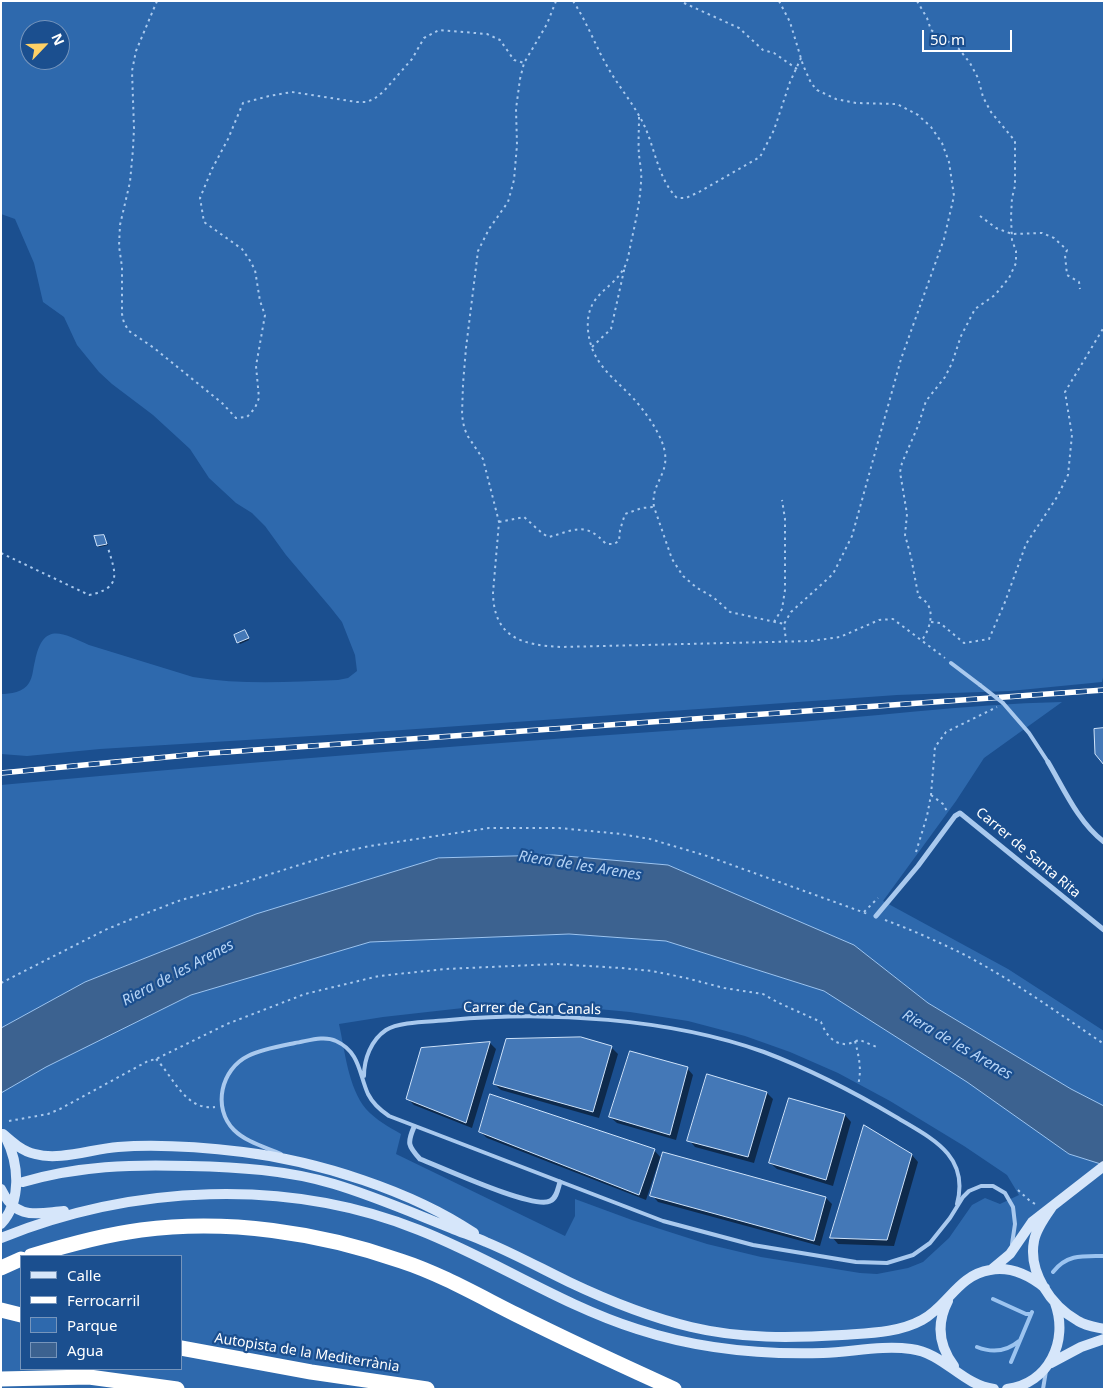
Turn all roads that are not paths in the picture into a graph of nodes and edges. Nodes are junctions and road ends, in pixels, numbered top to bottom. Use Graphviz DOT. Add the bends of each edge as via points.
graph roads {
  1 [pos="951,662"];
  2 [pos="1048,762"];
  3 [pos="1104,842"];
  4 [pos="876,916"];
  5 [pos="1104,930"];
  6 [pos="364,1081"];
  7 [pos="414,1127"];
  8 [pos="2,1132"];
  9 [pos="298,1162"];
  10 [pos="1104,1166"];
  11 [pos="23,1182"];
  12 [pos="560,1182"];
  13 [pos="1,1189"];
  14 [pos="12,1205"];
  15 [pos="1052,1207"];
  16 [pos="955,1209"];
  17 [pos="83,1210"];
  18 [pos="1,1224"];
  19 [pos="1,1238"];
  20 [pos="487,1242"];
  21 [pos="1010,1254"];
  22 [pos="34,1255"];
  23 [pos="20,1259"];
  24 [pos="1,1268"];
  25 [pos="992,1269"];
  26 [pos="1045,1288"];
  27 [pos="953,1291"];
  28 [pos="1053,1299"];
  29 [pos="1,1310"];
  30 [pos="19,1315"];
  31 [pos="1104,1329"];
  32 [pos="1104,1339"];
  33 [pos="182,1348"];
  34 [pos="1049,1365"];
  35 [pos="956,1370"];
  36 [pos="1,1379"];
  37 [pos="177,1389"];
  38 [pos="427,1389"];
  39 [pos="674,1389"];
  40 [pos="994,1389"];
  41 [pos="1007,1389"];
  42 [pos="1043,1389"];
  1 -- 2 [label="lane, bridge" via="1003,703"];
  2 -- 3 [label="street" via="1080,816"];
  4 -- 5 [label="street, Carrer de Santa Rita" via="960,813"];
  6 -- 7 [label="lane, Carrer de Can Canals" via="376,1106"];
  6 -- 9 [label="lane, Carrer de Can Canals" via="349,1049 334,1040 315,1040 266,1050 247,1056 230,1072 220,1097 228,1122 240,1134"];
  6 -- 16 [label="lane, Carrer de Can Canals" via="365,1063 371,1047 387,1030 396,1026 466,1019 585,1018 645,1025 724,1041 764,1052 807,1071 855,1094 940,1144 956,1166 960,1184"];
  7 -- 12 [label="lane, Carrer de Can Canals"];
  7 -- 12 [label="street" via="409,1138 410,1148 420,1159 514,1197 548,1203 554,1198"];
  8 -- 9 [label="main road" via="26,1151 47,1156 118,1147 174,1146 245,1152"];
  8 -- 14 [label="main road" via="15,1168 16,1190"];
  9 -- 20 [label="main road" via="385,1189 459,1223"];
  10 -- 15 [label="main road"];
  11 -- 20 [label="main road" via="64,1172 134,1165 263,1170 333,1184"];
  12 -- 16 [label="lane, Carrer de Can Canals" via="663,1220 753,1244 878,1264 896,1262 922,1250"];
  13 -- 14 [label="main road"];
  14 -- 17 [label="main road" via="34,1215"];
  14 -- 18 [label="main road"];
  15 -- 21 [label="main road" via="1032,1222"];
  15 -- 26 [label="main road" via="1034,1241 1035,1267"];
  16 -- 21 [label="lane, Carrer de Can Canals" via="975,1188 987,1185 998,1188 1010,1199 1015,1216"];
  17 -- 19 [label="main road"];
  17 -- 35 [label="main road" via="211,1194 288,1198 342,1206 419,1230 593,1312 657,1336 718,1349 761,1353 909,1348 929,1353"];
  20 -- 27 [label="main road" via="627,1308 678,1324 736,1334 796,1337 893,1330 924,1319"];
  21 -- 25 [label="main road"];
  22 -- 39 [label="highway" via="104,1236 179,1227 255,1228 326,1239 434,1274"];
  23 -- 24 [label="highway"];
  25 -- 26 [label="main road" via="1016,1271"];
  25 -- 27 [label="main road" via="969,1277"];
  26 -- 28 [label="main road"];
  27 -- 35 [label="main road" via="944,1309 940,1328 943,1348"];
  28 -- 31 [label="main road" via="1079,1322"];
  28 -- 34 [label="main road" via="1060,1332 1056,1353"];
  29 -- 30 [label="highway"];
  32 -- 34 [label="main road" via="1081,1346"];
  33 -- 38 [label="highway, Autopista de la Mediterrània"];
  34 -- 41 [label="main road" via="1032,1380"];
  34 -- 42 [label="lane"];
  35 -- 40 [label="main road" via="976,1384"];
  36 -- 37 [label="highway" via="89,1377"];
}
